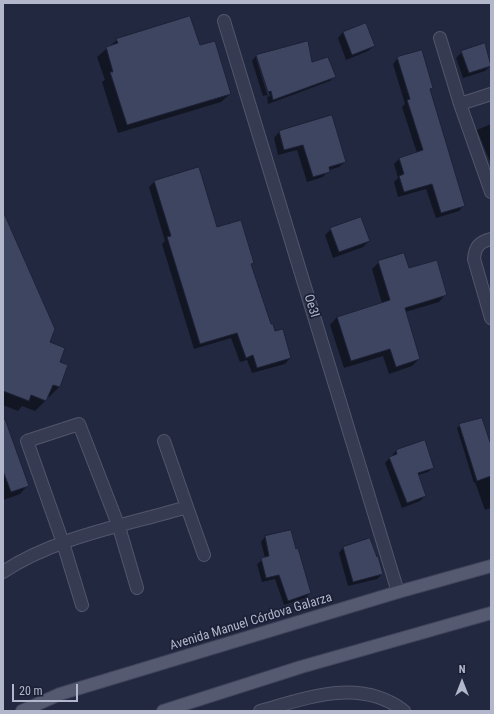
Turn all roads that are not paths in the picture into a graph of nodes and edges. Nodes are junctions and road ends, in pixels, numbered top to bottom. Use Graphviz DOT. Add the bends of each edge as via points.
graph roads {
  1 [pos="224,21"];
  2 [pos="440,38"];
  3 [pos="491,94"];
  4 [pos="460,104"];
  5 [pos="491,192"];
  6 [pos="486,240"];
  7 [pos="491,318"];
  8 [pos="164,441"];
  9 [pos="187,508"];
  10 [pos="119,527"];
  11 [pos="63,543"];
  12 [pos="204,555"];
  13 [pos="491,566"];
  14 [pos="3,572"];
  15 [pos="137,588"];
  16 [pos="398,592"];
  17 [pos="82,605"];
  18 [pos="491,613"];
  19 [pos="22,711"];
  20 [pos="163,711"];
  21 [pos="260,711"];
  22 [pos="404,711"];
  1 -- 16 [label="street, Oe3I"];
  2 -- 4 [label="street"];
  3 -- 4 [label="street"];
  4 -- 5 [label="street"];
  6 -- 7 [label="street" via="475,249 474,259"];
  8 -- 9 [label="street"];
  9 -- 10 [label="street"];
  9 -- 12 [label="street"];
  10 -- 11 [label="street" via="80,536"];
  10 -- 11 [label="street" via="79,424 27,441"];
  10 -- 15 [label="street"];
  11 -- 14 [label="street" via="23,558"];
  11 -- 17 [label="street"];
  13 -- 16 [label="main road, Avenida Manuel Córdova Galarza"];
  16 -- 19 [label="main road, Avenida Manuel Córdova Galarza" via="60,694"];
  18 -- 20 [label="main road" via="301,667"];
  21 -- 22 [label="street" via="322,694 351,691 376,695"];
}
